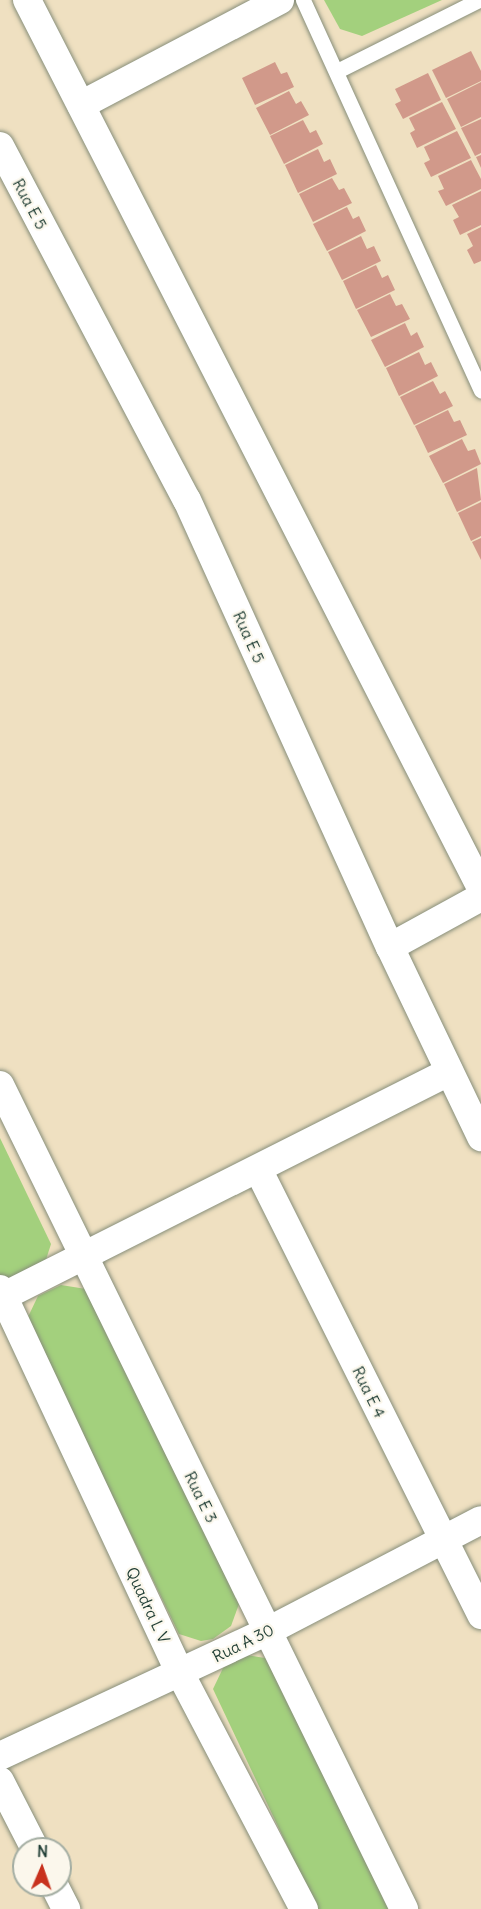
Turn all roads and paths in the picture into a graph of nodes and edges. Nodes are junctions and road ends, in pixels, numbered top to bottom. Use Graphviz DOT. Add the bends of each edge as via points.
graph roads {
  1 [pos="27,0"];
  2 [pos="280,0"];
  3 [pos="303,0"];
  4 [pos="479,0"];
  5 [pos="337,71"];
  6 [pos="81,105"];
  7 [pos="0,146"];
  8 [pos="481,390"];
  9 [pos="481,888"];
  10 [pos="481,897"];
  11 [pos="390,947"];
  12 [pos="449,1072"];
  13 [pos="0,1085"];
  14 [pos="481,1137"];
  15 [pos="258,1168"];
  16 [pos="84,1254"];
  17 [pos="1,1294"];
  18 [pos="481,1520"];
  19 [pos="442,1538"];
  20 [pos="481,1615"];
  21 [pos="266,1632"];
  22 [pos="180,1673"];
  23 [pos="0,1756"];
  24 [pos="0,1781"];
  25 [pos="29,1837"];
  26 [pos="304,1909"];
  27 [pos="404,1909"];
  1 -- 6 [label="street"];
  2 -- 6 [label="street"];
  3 -- 5 [label="lane"];
  4 -- 5 [label="lane"];
  5 -- 8 [label="lane"];
  6 -- 9 [label="street"];
  7 -- 11 [label="street, Rua E 5" via="187,500"];
  10 -- 11 [label="street"];
  11 -- 12 [label="street, Rua E 5"];
  12 -- 14 [label="street, Rua E 5"];
  12 -- 15 [label="street"];
  13 -- 16 [label="street, Rua E 3"];
  15 -- 16 [label="street"];
  15 -- 19 [label="street, Rua E 4"];
  16 -- 17 [label="street"];
  16 -- 21 [label="street, Rua E 3"];
  17 -- 22 [label="street, Quadra L V"];
  18 -- 19 [label="street, Rua A 30"];
  19 -- 20 [label="street, Rua E 4"];
  19 -- 21 [label="street, Rua A 30"];
  21 -- 22 [label="street, Rua A 30"];
  21 -- 27 [label="street, Rua E 3"];
  22 -- 23 [label="street, Rua A 30"];
  22 -- 26 [label="street, Quadra L V"];
  24 -- 25 [label="street"];
}
